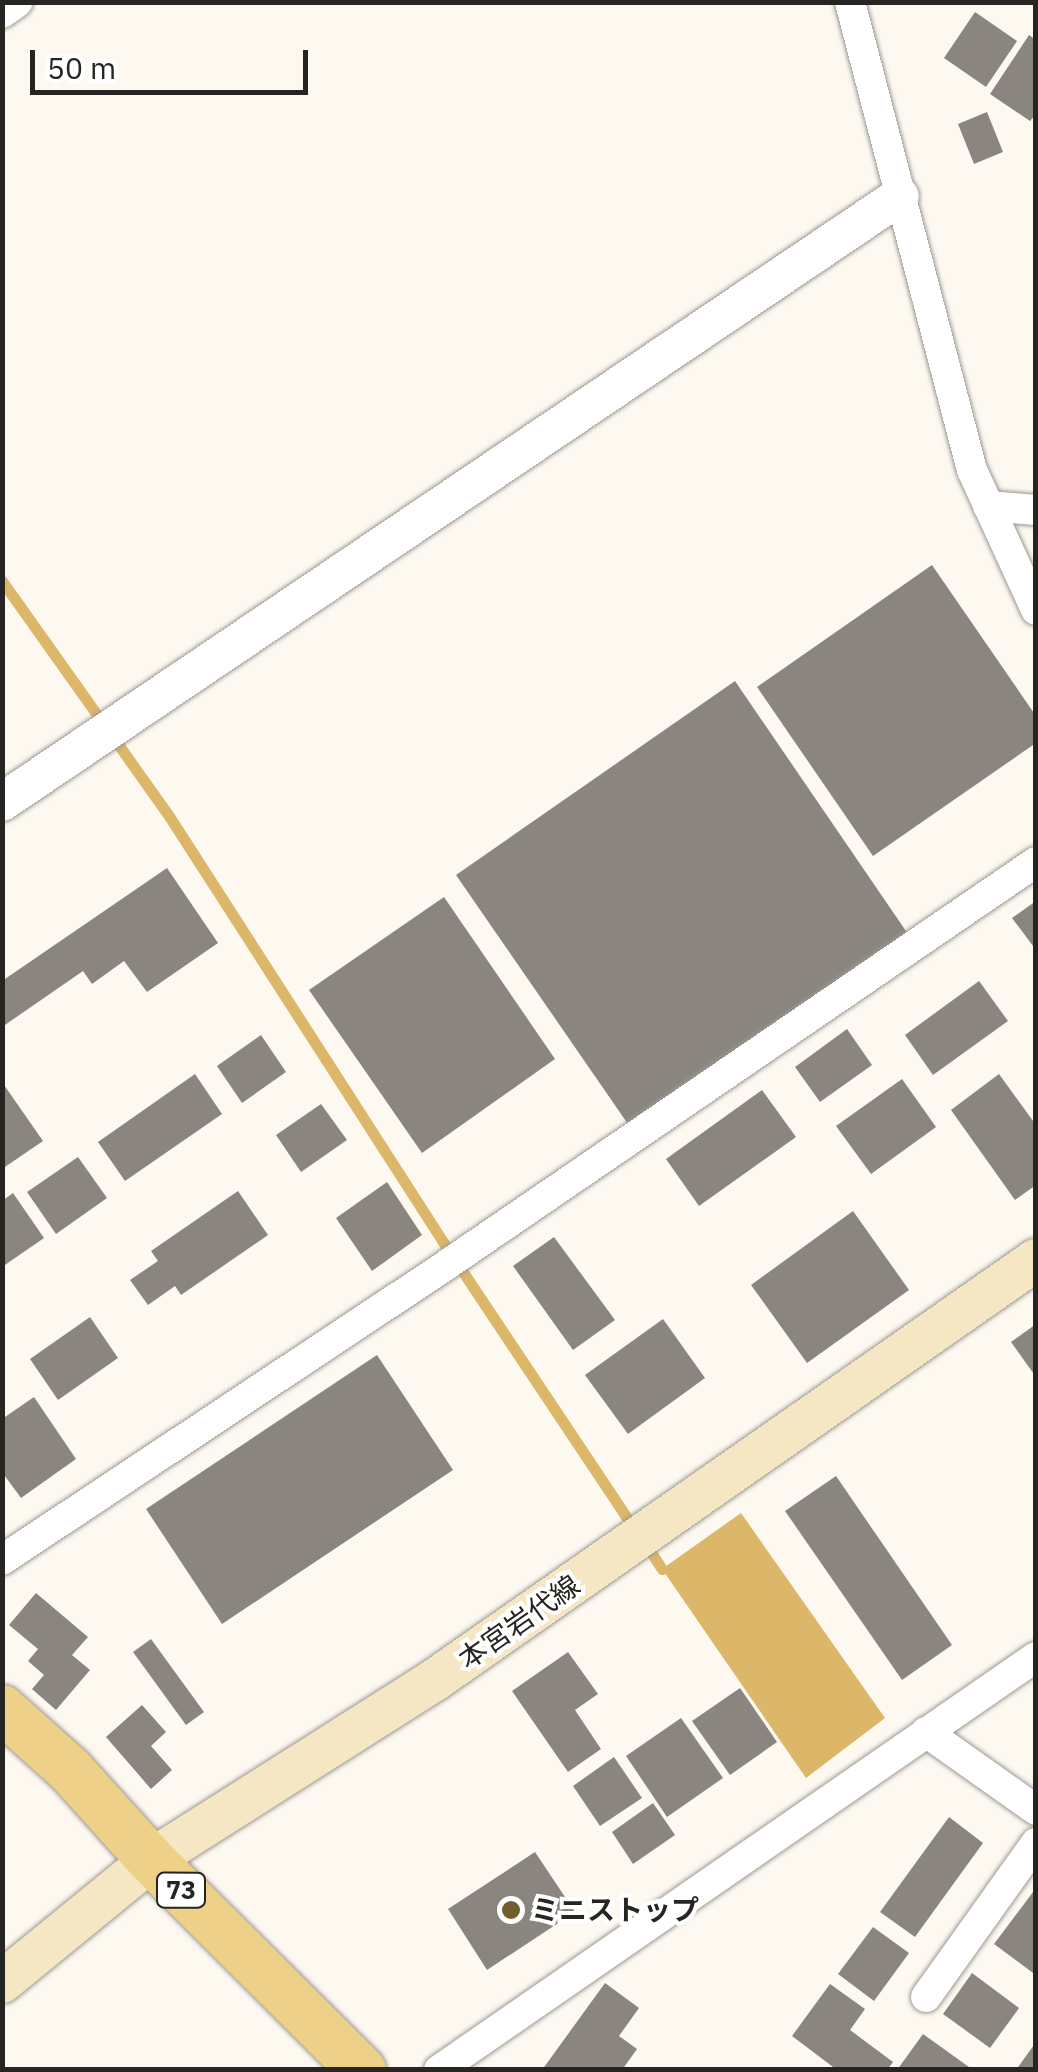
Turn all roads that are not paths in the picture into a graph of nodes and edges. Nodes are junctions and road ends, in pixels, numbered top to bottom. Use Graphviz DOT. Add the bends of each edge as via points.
graph roads {
  1 [pos="18,2"];
  2 [pos="850,2"];
  3 [pos="2,14"];
  4 [pos="900,196"];
  5 [pos="988,506"];
  6 [pos="1036,510"];
  7 [pos="1036,610"];
  8 [pos="2,802"];
  9 [pos="1036,862"];
  10 [pos="1036,1260"];
  11 [pos="2,1560"];
  12 [pos="1036,1656"];
  13 [pos="2,1709"];
  14 [pos="926,1732"];
  15 [pos="1036,1810"];
  16 [pos="1036,1842"];
  17 [pos="151,1860"];
  18 [pos="2,1982"];
  19 [pos="926,1996"];
  20 [pos="362,2070"];
  21 [pos="440,2070"];
  1 -- 3 [label="street"];
  2 -- 4 [label="street"];
  4 -- 5 [label="street" via="972,470"];
  4 -- 8 [label="street"];
  5 -- 6 [label="street"];
  5 -- 7 [label="street"];
  9 -- 11 [label="street"];
  10 -- 17 [label="main road, 本宮岩代線" via="436,1680"];
  12 -- 14 [label="street"];
  13 -- 17 [label="main road, 73" via="70,1770"];
  14 -- 15 [label="street"];
  14 -- 21 [label="street"];
  16 -- 19 [label="street"];
  17 -- 18 [label="main road, 本宮岩代線"];
  17 -- 20 [label="main road, 73"];
}
